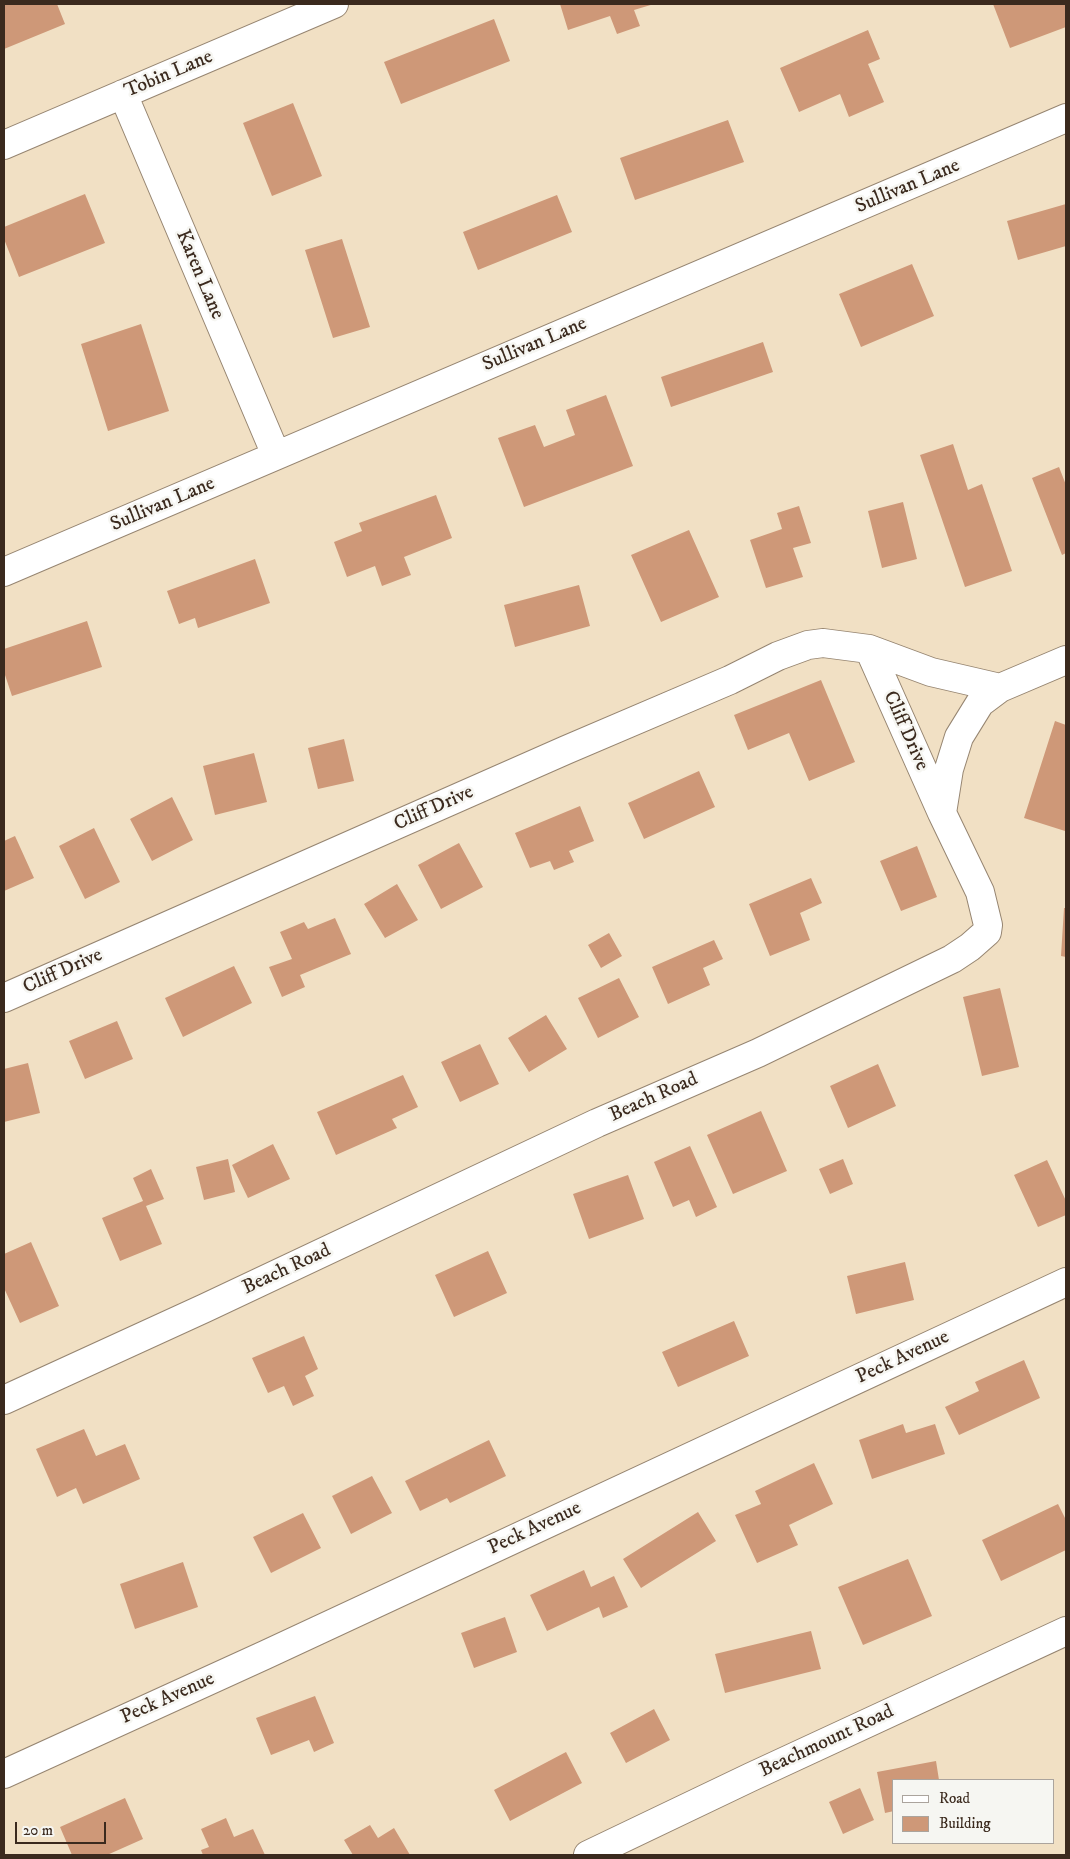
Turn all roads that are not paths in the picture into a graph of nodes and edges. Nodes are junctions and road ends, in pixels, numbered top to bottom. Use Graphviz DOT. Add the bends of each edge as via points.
graph roads {
  1 [pos="334,4"];
  2 [pos="123,94"];
  3 [pos="1066,118"];
  4 [pos="4,145"];
  5 [pos="276,455"];
  6 [pos="4,572"];
  7 [pos="869,649"];
  8 [pos="1066,660"];
  9 [pos="1000,688"];
  10 [pos="942,813"];
  11 [pos="4,998"];
  12 [pos="1066,1282"];
  13 [pos="4,1400"];
  14 [pos="1066,1631"];
  15 [pos="4,1774"];
  16 [pos="588,1855"];
  1 -- 2 [label="street, Tobin Lane"];
  2 -- 4 [label="street, Tobin Lane"];
  2 -- 5 [label="street, Karen Lane"];
  3 -- 5 [label="street, Sullivan Lane"];
  5 -- 6 [label="street, Sullivan Lane"];
  7 -- 9 [label="street, Cliff Drive" via="931,672"];
  7 -- 10 [label="street, Cliff Drive"];
  7 -- 11 [label="street, Cliff Drive" via="823,643 778,656 730,680"];
  8 -- 9 [label="street"];
  9 -- 10 [label="street" via="980,704 959,737 949,768"];
  10 -- 13 [label="street, Beach Road" via="980,892 988,925 987,932 952,959 758,1053 597,1123"];
  12 -- 15 [label="street, Peck Avenue"];
  14 -- 16 [label="street, Beachmount Road"];
}
